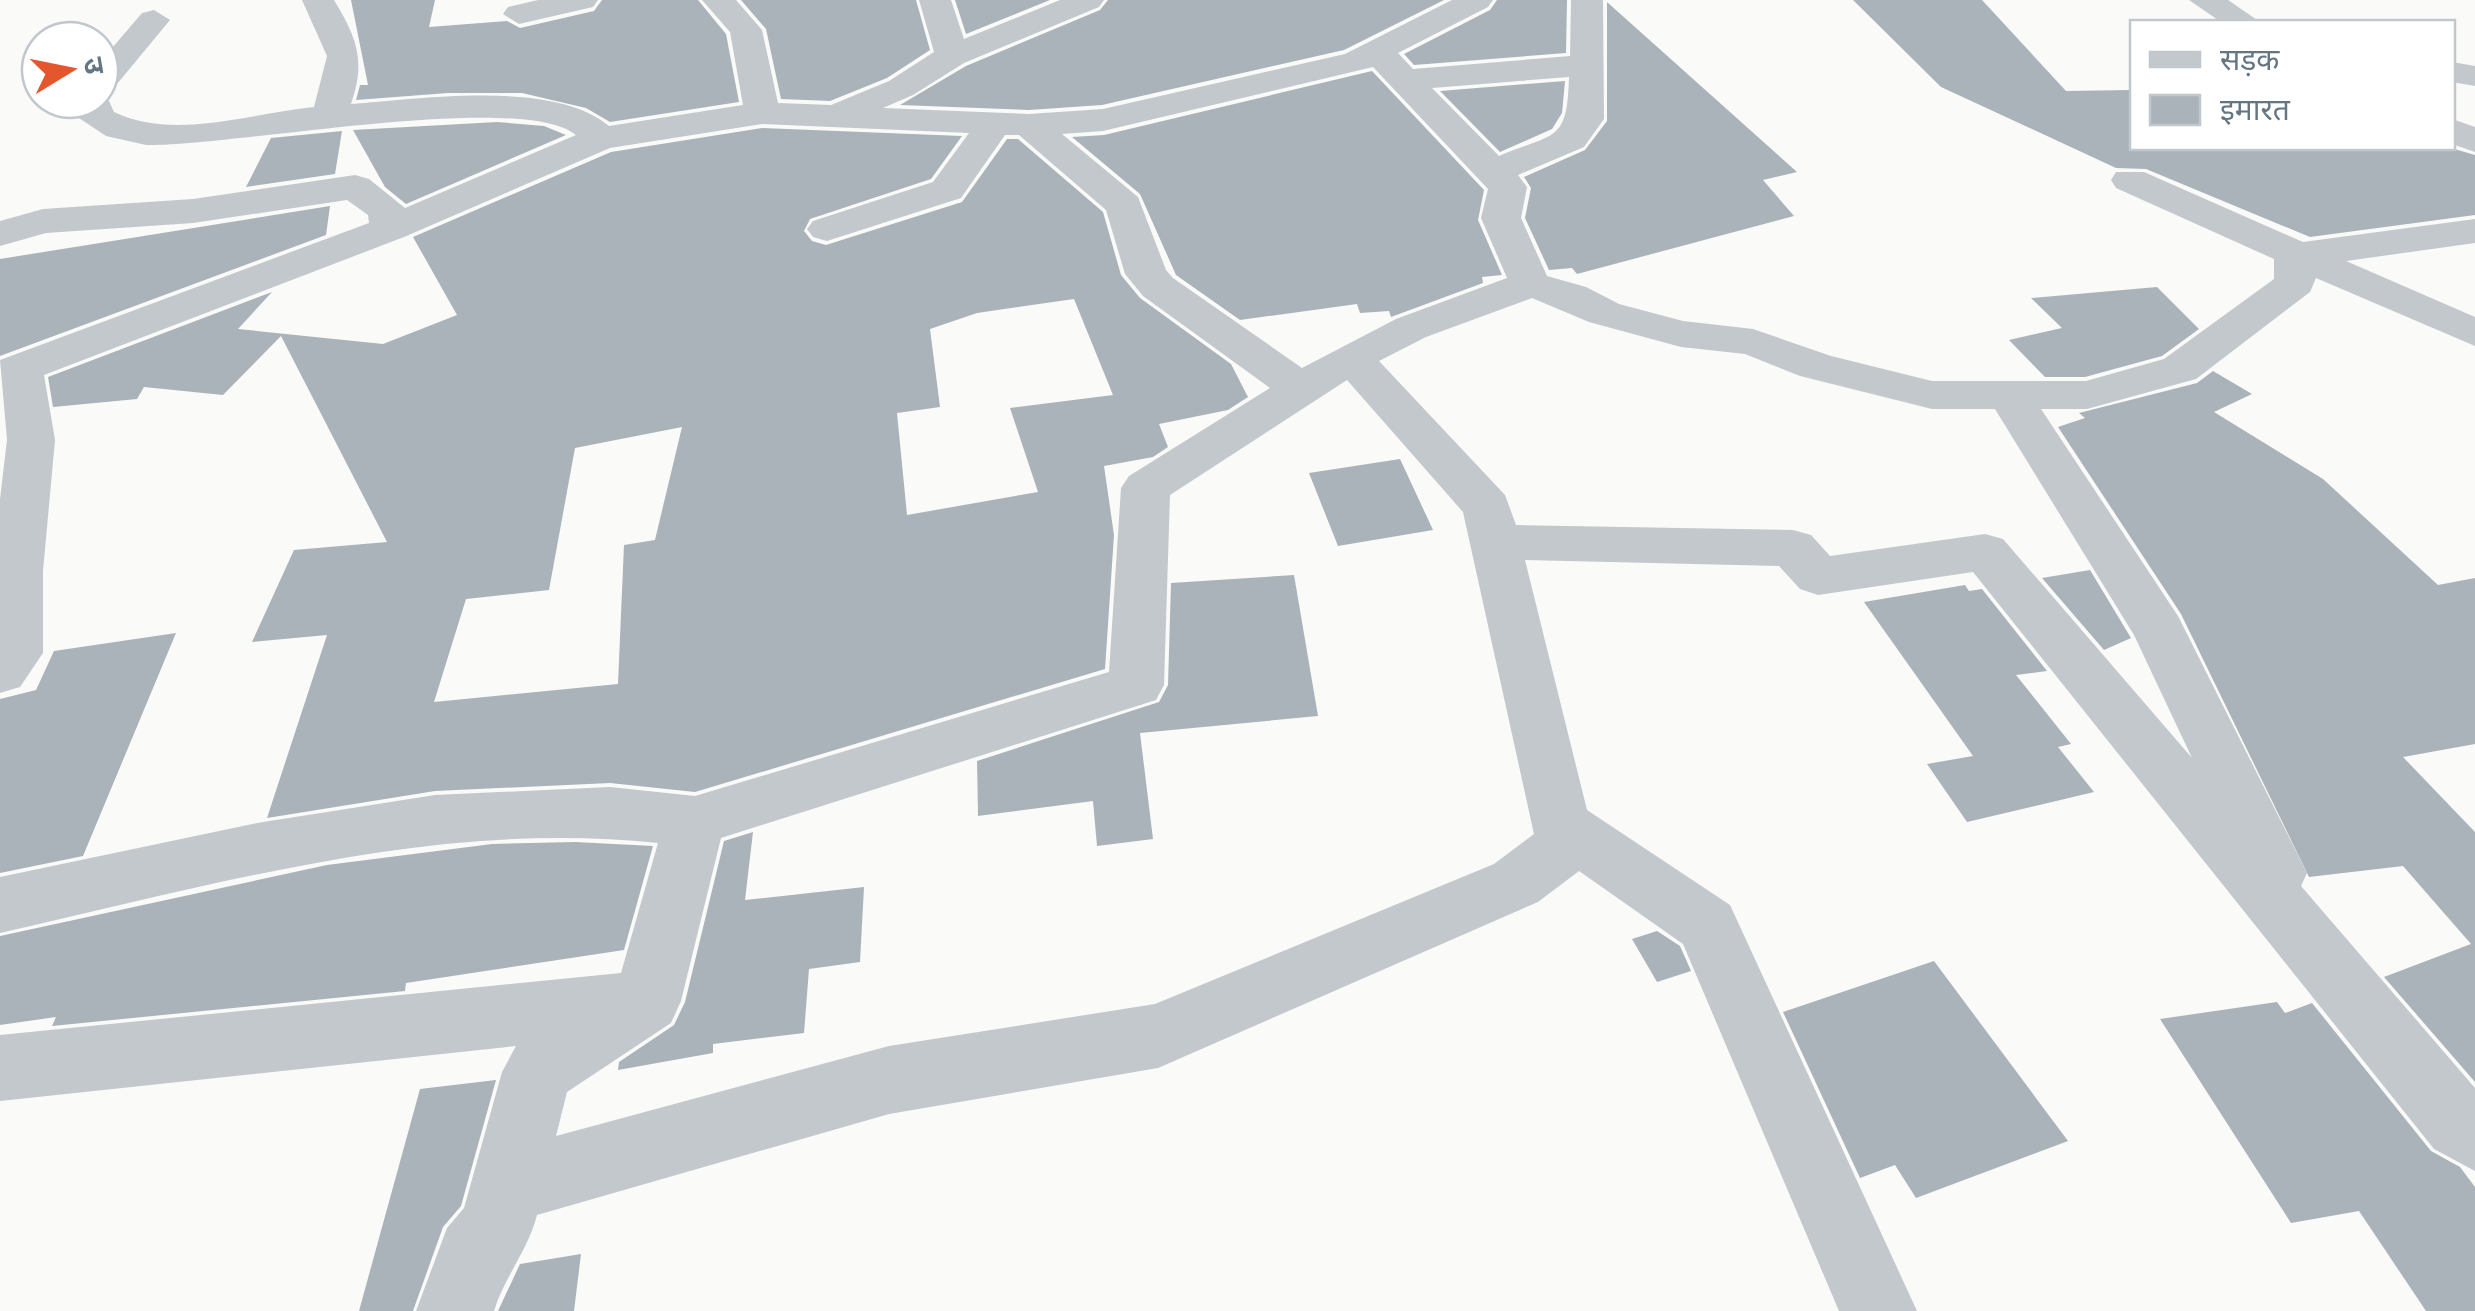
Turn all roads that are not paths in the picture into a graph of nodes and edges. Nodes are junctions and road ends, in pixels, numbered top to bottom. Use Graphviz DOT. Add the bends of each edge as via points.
graph roads {
  1 [pos="318,0"];
  2 [pos="582,0"];
  3 [pos="718,0"];
  4 [pos="935,0"];
  5 [pos="1088,0"];
  6 [pos="1477,0"];
  7 [pos="1587,0"];
  8 [pos="2206,0"];
  9 [pos="519,14"];
  10 [pos="154,20"];
  11 [pos="2241,20"];
  12 [pos="952,56"];
  13 [pos="120,60"];
  14 [pos="1391,66"];
  15 [pos="1585,66"];
  16 [pos="762,113"];
  17 [pos="329,116"];
  18 [pos="829,116"];
  19 [pos="100,120"];
  20 [pos="1011,124"];
  21 [pos="601,138"];
  22 [pos="1494,172"];
  23 [pos="2130,180"];
  24 [pos="390,229"];
  25 [pos="827,229"];
  26 [pos="0,234"];
  27 [pos="2473,234"];
  28 [pos="2294,256"];
  29 [pos="1530,284"];
  30 [pos="2475,333"];
  31 [pos="1351,357"];
  32 [pos="11,372"];
  33 [pos="1302,389"];
  34 [pos="2009,396"];
  35 [pos="1494,542"];
  36 [pos="0,672"];
  37 [pos="695,820"];
  38 [pos="1576,838"];
  39 [pos="0,905"];
  40 [pos="2312,948"];
  41 [pos="647,1001"];
  42 [pos="0,1068"];
  43 [pos="2475,1136"];
  44 [pos="508,1186"];
  45 [pos="455,1311"];
  46 [pos="1878,1311"];
  1 -- 17 [label="street" via="347,60"];
  2 -- 9 [label="street"];
  3 -- 16 [label="street" via="746,30"];
  4 -- 12 [label="street"];
  5 -- 12 [label="street"];
  6 -- 14 [label="street"];
  7 -- 15 [label="street"];
  8 -- 11 [label="street"];
  10 -- 13 [label="street"];
  12 -- 18 [label="street" via="900,88"];
  14 -- 15 [label="street"];
  14 -- 20 [label="street" via="1356,62 1102,120"];
  14 -- 22 [label="street"];
  15 -- 22 [label="street" via="1586,119 1571,139"];
  16 -- 18 [label="street"];
  16 -- 21 [label="street"];
  17 -- 19 [label="street" via="194,132 149,132"];
  17 -- 21 [label="street" via="530,112 573,116"];
  18 -- 20 [label="street"];
  20 -- 25 [label="street" via="947,190"];
  20 -- 33 [label="street" via="1124,205 1139,256 1158,287"];
  21 -- 24 [label="street"];
  22 -- 29 [label="street" via="1508,187 1502,218"];
  23 -- 28 [label="street"];
  24 -- 26 [label="street" via="386,211 355,187 193,211 30,223"];
  24 -- 32 [label="street"];
  27 -- 28 [label="street"];
  28 -- 30 [label="street"];
  28 -- 34 [label="street" via="2295,283 2180,369 2087,395"];
  29 -- 31 [label="street"];
  29 -- 34 [label="street" via="1604,314 1681,334 1753,342 1816,366 1932,395"];
  31 -- 33 [label="street"];
  31 -- 35 [label="street" via="1486,506"];
  32 -- 36 [label="street" via="31,440 16,653"];
  33 -- 37 [label="street" via="1146,488 1136,684"];
  34 -- 40 [label="street" via="2159,630"];
  35 -- 38 [label="street" via="1560,825"];
  35 -- 40 [label="street" via="1793,548 1818,576 1985,552"];
  37 -- 39 [label="street" via="585,811 403,824"];
  37 -- 41 [label="street"];
  38 -- 44 [label="street" via="1516,883 1158,1036 889,1080"];
  38 -- 46 [label="street" via="1707,925"];
  40 -- 43 [label="street"];
  41 -- 42 [label="street"];
  41 -- 44 [label="street" via="537,1072"];
  44 -- 45 [label="street" via="496,1228 474,1255"];
}
